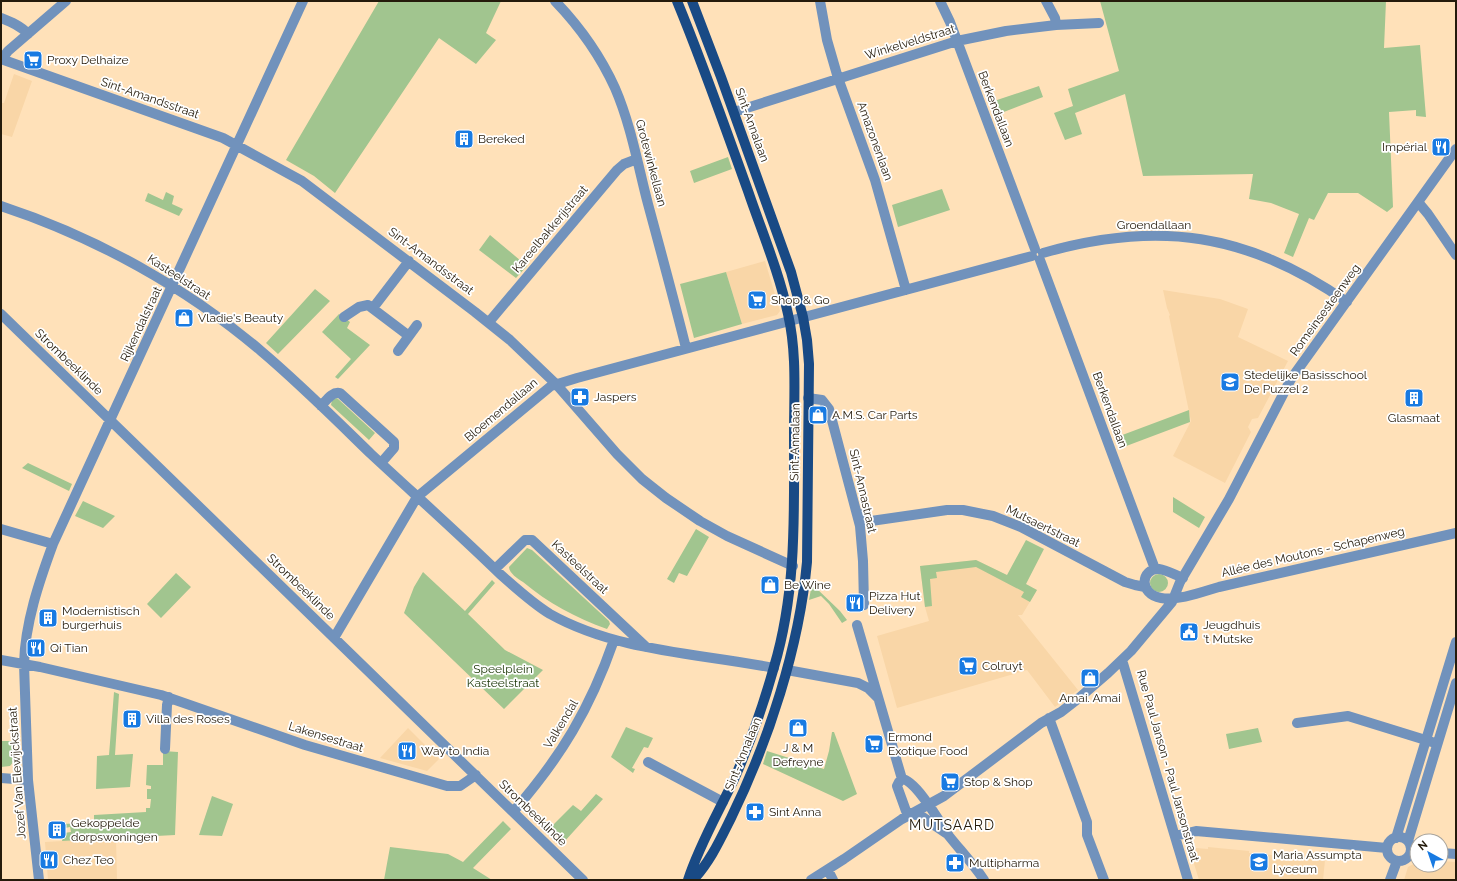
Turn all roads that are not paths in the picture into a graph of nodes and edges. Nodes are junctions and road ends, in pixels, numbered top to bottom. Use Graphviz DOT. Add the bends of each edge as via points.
graph roads {
  1 [pos="66,1"];
  2 [pos="303,1"];
  3 [pos="555,1"];
  4 [pos="677,1"];
  5 [pos="692,1"];
  6 [pos="820,1"];
  7 [pos="940,1"];
  8 [pos="1046,1"];
  9 [pos="1,18"];
  10 [pos="1099,23"];
  11 [pos="1056,25"];
  12 [pos="28,34"];
  13 [pos="957,41"];
  14 [pos="1,59"];
  15 [pos="838,78"];
  16 [pos="734,112"];
  17 [pos="237,146"];
  18 [pos="1456,150"];
  19 [pos="637,159"];
  20 [pos="1418,202"];
  21 [pos="1,206"];
  22 [pos="1037,255"];
  23 [pos="1456,255"];
  24 [pos="409,261"];
  25 [pos="172,286"];
  26 [pos="906,290"];
  27 [pos="1347,302"];
  28 [pos="373,308"];
  29 [pos="1,314"];
  30 [pos="344,317"];
  31 [pos="796,319"];
  32 [pos="489,322"];
  33 [pos="417,325"];
  34 [pos="409,336"];
  35 [pos="686,348"];
  36 [pos="398,351"];
  37 [pos="556,384"];
  38 [pos="808,398"];
  39 [pos="321,406"];
  40 [pos="111,420"];
  41 [pos="381,463"];
  42 [pos="417,497"];
  43 [pos="857,512"];
  44 [pos="1,529"];
  45 [pos="1456,533"];
  46 [pos="53,544"];
  47 [pos="793,566"];
  48 [pos="495,569"];
  49 [pos="1155,569"];
  50 [pos="1182,578"];
  51 [pos="1140,586"];
  52 [pos="1175,597"];
  53 [pos="864,605"];
  54 [pos="857,625"];
  55 [pos="334,638"];
  56 [pos="614,640"];
  57 [pos="1456,642"];
  58 [pos="646,647"];
  59 [pos="1,660"];
  60 [pos="1122,660"];
  61 [pos="24,664"];
  62 [pos="774,668"];
  63 [pos="787,670"];
  64 [pos="1456,683"];
  65 [pos="169,698"];
  66 [pos="879,700"];
  67 [pos="1049,718"];
  68 [pos="1297,723"];
  69 [pos="1426,740"];
  70 [pos="1437,744"];
  71 [pos="165,749"];
  72 [pos="648,762"];
  73 [pos="476,775"];
  74 [pos="1,778"];
  75 [pos="902,779"];
  76 [pos="28,780"];
  77 [pos="723,802"];
  78 [pos="929,805"];
  79 [pos="513,812"];
  80 [pos="912,814"];
  81 [pos="1415,833"];
  82 [pos="949,836"];
  83 [pos="1175,836"];
  84 [pos="1396,838"];
  85 [pos="1409,844"];
  86 [pos="1387,848"];
  87 [pos="1409,856"];
  88 [pos="1397,861"];
  89 [pos="828,870"];
  90 [pos="1104,879"];
  91 [pos="39,880"];
  92 [pos="583,880"];
  93 [pos="688,880"];
  94 [pos="693,880"];
  95 [pos="811,880"];
  96 [pos="833,880"];
  97 [pos="984,880"];
  98 [pos="1188,880"];
  99 [pos="1390,880"];
  1 -- 12 [label="street"];
  2 -- 17 [label="street, Rijkendalstraat"];
  3 -- 19 [label="street, Grotewinkellaan" via="590,43 608,73"];
  4 -- 31 [label="main road, Sint-Annalaan"];
  5 -- 16 [label="main road, Sint-Annalaan"];
  6 -- 15 [label="street, Amazonenlaan" via="827,40"];
  7 -- 13 [label="street, Berkendallaan"];
  8 -- 11 [label="street"];
  9 -- 12 [label="street" via="16,24"];
  10 -- 11 [label="street, Winkelveldstraat"];
  11 -- 13 [label="street, Winkelveldstraat" via="1006,31"];
  12 -- 14 [label="street"];
  13 -- 15 [label="street, Winkelveldstraat"];
  13 -- 22 [label="street, Berkendallaan"];
  14 -- 17 [label="street, Sint-Amandsstraat" via="206,132"];
  15 -- 16 [label="street, Winkelveldstraat"];
  15 -- 26 [label="street, Amazonenlaan" via="876,180"];
  16 -- 31 [label="main road, Sint-Annalaan" via="791,272"];
  17 -- 24 [label="street, Sint-Amandsstraat" via="302,180"];
  17 -- 25 [label="street, Rijkendalstraat"];
  18 -- 20 [label="street, Romeinsesteenweg"];
  19 -- 32 [label="street, Kareelbakkerijstraat" via="617,170"];
  19 -- 35 [label="street, Grotewinkellaan"];
  20 -- 23 [label="street"];
  20 -- 27 [label="street, Romeinsesteenweg"];
  21 -- 25 [label="street, Kasteelstraat" via="103,248"];
  22 -- 26 [label="street, Groendallaan"];
  22 -- 27 [label="street, Groendallaan" via="1109,238 1197,238 1240,248 1278,262 1308,277"];
  22 -- 49 [label="street, Berkendallaan"];
  24 -- 28 [label="street"];
  24 -- 32 [label="street, Sint-Amandsstraat"];
  25 -- 39 [label="street, Kasteelstraat" via="260,350"];
  25 -- 40 [label="street, Rijkendalstraat"];
  26 -- 31 [label="street, Groendallaan"];
  27 -- 50 [label="street, Romeinsesteenweg" via="1292,379 1229,499"];
  28 -- 30 [label="street" via="368,305 362,306"];
  28 -- 34 [label="street"];
  29 -- 40 [label="street, Strombeeklinde"];
  31 -- 35 [label="street, Bloemendallaan"];
  31 -- 38 [label="main road, Sint-Annalaan" via="807,340"];
  31 -- 47 [label="main road, Sint-Annalaan"];
  32 -- 37 [label="street, Sint-Amandsstraat"];
  33 -- 34 [label="street"];
  34 -- 36 [label="street"];
  35 -- 37 [label="street, Bloemendallaan"];
  37 -- 42 [label="street, Bloemendallaan"];
  37 -- 47 [label="street, Sint-Amandsstraat" via="617,454 666,498 727,536"];
  38 -- 43 [label="street, Sint-Annastraat" via="822,400 829,409"];
  38 -- 63 [label="main road, Sint-Annalaan" via="807,562 804,590"];
  39 -- 41 [label="street, Kasteelstraat"];
  39 -- 41 [label="street" via="333,394 340,393 394,442 393,450"];
  40 -- 46 [label="street, Rijkendalstraat"];
  40 -- 55 [label="street, Strombeeklinde"];
  41 -- 42 [label="street, Kasteelstraat"];
  42 -- 48 [label="street, Kasteelstraat"];
  42 -- 55 [label="street, Bloemendallaan"];
  43 -- 51 [label="street, Mutsaertstraat" via="865,520 870,521 939,510 962,510 993,516 1020,527 1125,582"];
  43 -- 53 [label="street, Sint-Annastraat" via="864,561"];
  44 -- 46 [label="street"];
  45 -- 52 [label="street, Allée des Moutons - Schapenweg"];
  46 -- 61 [label="street, Rijkendalstraat" via="33,606 24,650"];
  47 -- 62 [label="main road, Sint-Annalaan" via="789,602"];
  48 -- 56 [label="street, Kasteelstraat" via="551,614 588,632"];
  48 -- 58 [label="street, Kasteelstraat" via="524,540 532,540"];
  49 -- 50 [label="street"];
  49 -- 51 [label="street"];
  50 -- 52 [label="street, Romeinsesteenweg"];
  51 -- 52 [label="street" via="1155,596"];
  52 -- 60 [label="street, Romeinsesteenweg" via="1167,610"];
  54 -- 66 [label="street"];
  55 -- 73 [label="street, Strombeeklinde"];
  56 -- 58 [label="street, Kasteelstraat"];
  56 -- 79 [label="street, Valkendal" via="599,680 575,729"];
  57 -- 69 [label="street"];
  58 -- 62 [label="street, Kasteelstraat"];
  59 -- 61 [label="street, Lakensestraat"];
  60 -- 67 [label="street, Romeinsesteenweg" via="1086,692"];
  60 -- 83 [label="street, Rue Paul Janson - Paul Jansonstraat"];
  61 -- 65 [label="street, Lakensestraat"];
  61 -- 76 [label="street, Jozef Van Elewijckstraat"];
  62 -- 77 [label="main road, Sint-Annalaan" via="745,752"];
  63 -- 66 [label="street" via="858,684 872,692"];
  63 -- 94 [label="main road, Sint-Annalaan" via="748,780 712,855"];
  64 -- 70 [label="street"];
  65 -- 71 [label="street" via="166,705"];
  65 -- 73 [label="street, Lakensestraat" via="313,747 447,786 460,786"];
  66 -- 75 [label="street"];
  67 -- 78 [label="street, Romeinsesteenweg"];
  67 -- 90 [label="street" via="1087,822 1087,835"];
  68 -- 69 [label="street" via="1348,716"];
  69 -- 70 [label="street"];
  69 -- 84 [label="street"];
  70 -- 81 [label="street"];
  72 -- 77 [label="street"];
  73 -- 79 [label="street, Strombeeklinde"];
  74 -- 76 [label="street"];
  75 -- 78 [label="street" via="908,781"];
  75 -- 80 [label="street" via="898,788 905,809"];
  76 -- 91 [label="street, Jozef Van Elewijckstraat"];
  77 -- 93 [label="main road, Sint-Annalaan" via="698,852"];
  78 -- 80 [label="street, Romeinsesteenweg"];
  78 -- 82 [label="street"];
  79 -- 92 [label="street, Strombeeklinde"];
  80 -- 82 [label="street" via="921,816"];
  80 -- 89 [label="street, Romeinsesteenweg"];
  82 -- 97 [label="street"];
  83 -- 86 [label="street" via="1196,831"];
  83 -- 98 [label="street, Rue Paul Janson - Paul Jansonstraat"];
  84 -- 85 [label="street" via="1404,838"];
  84 -- 86 [label="street"];
  86 -- 88 [label="street" via="1389,855"];
  87 -- 88 [label="street" via="1407,859"];
  88 -- 99 [label="street"];
  89 -- 95 [label="street, Romeinsesteenweg"];
  89 -- 96 [label="street"];
}
